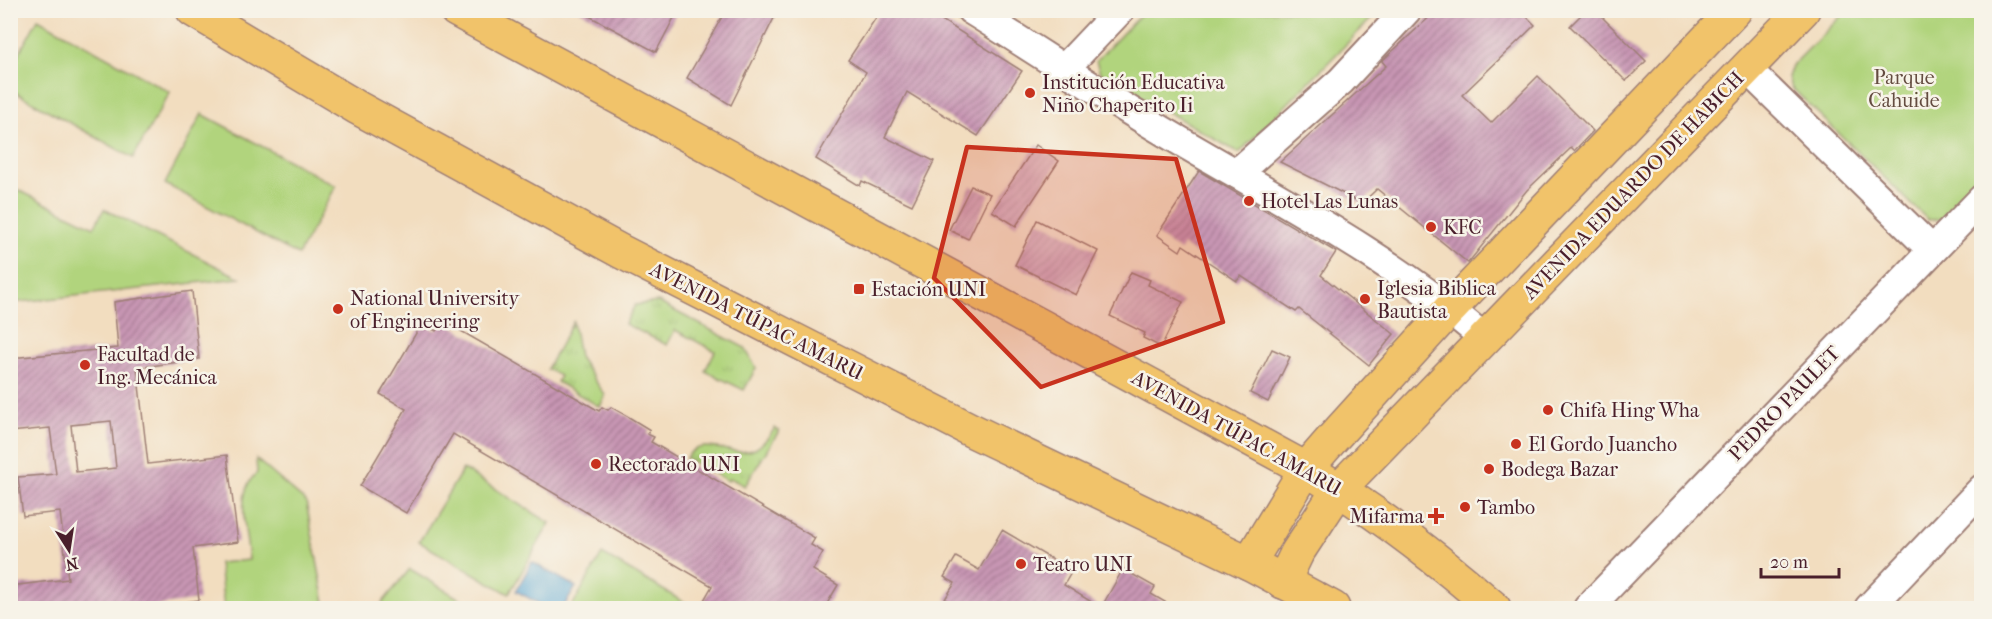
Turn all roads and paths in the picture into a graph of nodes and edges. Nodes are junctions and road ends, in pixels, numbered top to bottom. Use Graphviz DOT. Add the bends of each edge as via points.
graph roads {
  1 [pos="193,10"];
  2 [pos="456,10"];
  3 [pos="971,10"];
  4 [pos="1120,10"];
  5 [pos="1407,10"];
  6 [pos="1735,10"];
  7 [pos="1803,10"];
  8 [pos="1065,68"];
  9 [pos="1747,69"];
  10 [pos="1237,172"];
  11 [pos="1982,199"];
  12 [pos="1932,250"];
  13 [pos="1450,309"];
  14 [pos="1484,338"];
  15 [pos="1306,469"];
  16 [pos="1340,489"];
  17 [pos="1982,489"];
  18 [pos="1249,563"];
  19 [pos="1284,582"];
  20 [pos="1333,609"];
  21 [pos="1494,609"];
  22 [pos="1588,609"];
  23 [pos="1869,609"];
  1 -- 18 [label="main road, AVENIDA TÚPAC AMARU" via="358,108 620,251 971,430"];
  2 -- 15 [label="main road, AVENIDA TÚPAC AMARU"];
  3 -- 8 [label="street"];
  4 -- 8 [label="street"];
  5 -- 10 [label="street" via="1341,81"];
  6 -- 13 [label="main road"];
  7 -- 9 [label="main road, AVENIDA EDUARDO DE HABICH"];
  8 -- 10 [label="street" via="1148,122"];
  9 -- 12 [label="street"];
  9 -- 14 [label="main road, AVENIDA EDUARDO DE HABICH"];
  10 -- 13 [label="street" via="1413,281"];
  11 -- 12 [label="street, PEDRO PAULET"];
  12 -- 22 [label="street, PEDRO PAULET"];
  13 -- 14 [label="street"];
  13 -- 15 [label="main road"];
  14 -- 16 [label="main road, AVENIDA EDUARDO DE HABICH"];
  15 -- 16 [label="main road, AVENIDA TÚPAC AMARU"];
  15 -- 18 [label="main road"];
  16 -- 19 [label="main road, AVENIDA EDUARDO DE HABICH" via="1297,553"];
  16 -- 21 [label="main road, AVENIDA TÚPAC AMARU" via="1454,573"];
  17 -- 23 [label="street"];
  18 -- 19 [label="main road, AVENIDA TÚPAC AMARU"];
  19 -- 20 [label="main road, AVENIDA TÚPAC AMARU"];
}
